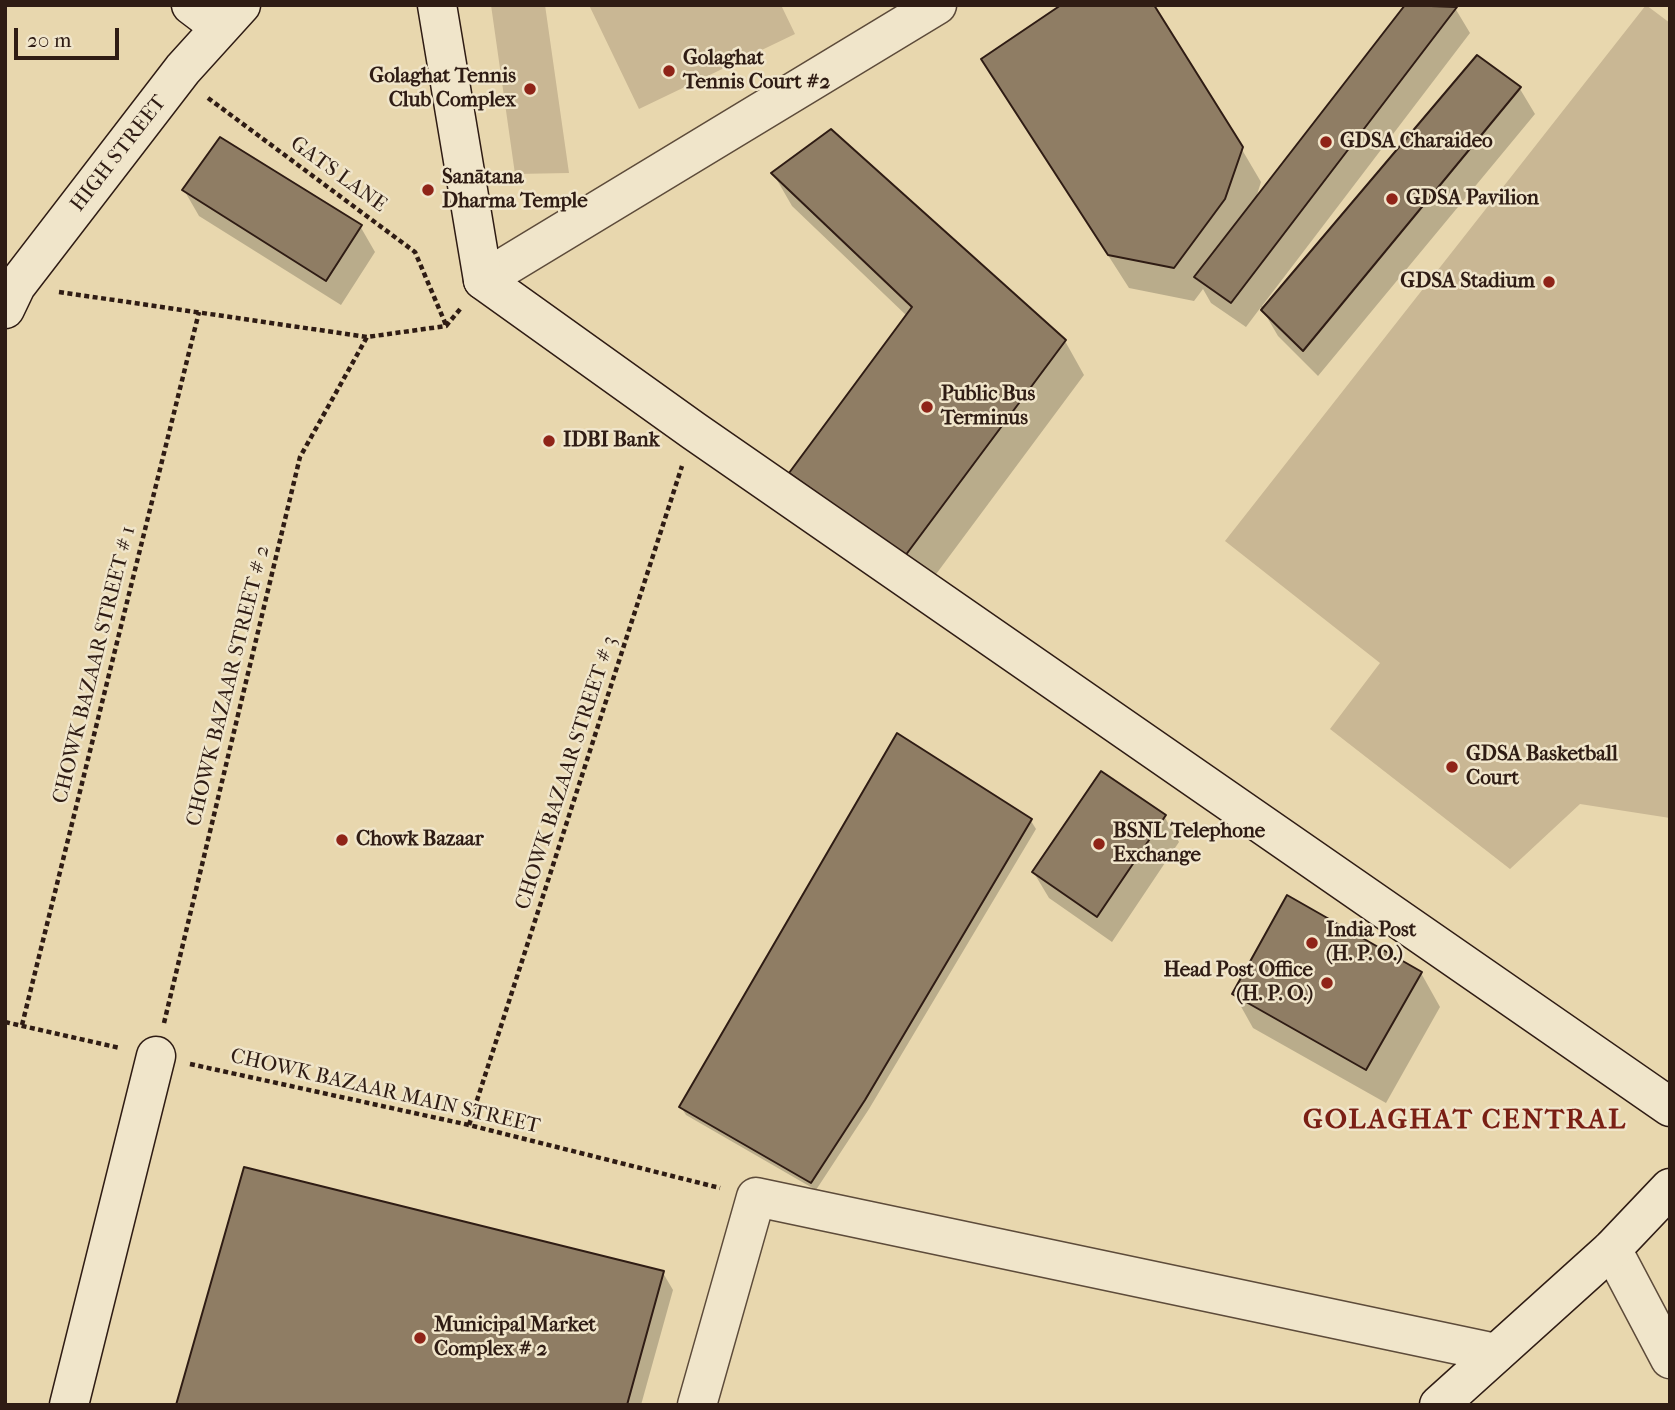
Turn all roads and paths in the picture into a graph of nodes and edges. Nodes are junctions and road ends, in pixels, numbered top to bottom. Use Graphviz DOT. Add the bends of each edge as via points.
graph roads {
  1 [pos="437,5"];
  2 [pos="937,5"];
  3 [pos="218,12"];
  4 [pos="178,76"];
  5 [pos="483,279"];
  6 [pos="11,297"];
  7 [pos="199,312"];
  8 [pos="446,326"];
  9 [pos="367,337"];
  10 [pos="694,431"];
  11 [pos="5,1022"];
  12 [pos="22,1026"];
  13 [pos="156,1056"];
  14 [pos="1670,1107"];
  15 [pos="469,1125"];
  16 [pos="1670,1188"];
  17 [pos="756,1197"];
  18 [pos="1612,1248"];
  19 [pos="1496,1353"];
  20 [pos="1670,1359"];
  21 [pos="69,1405"];
  22 [pos="697,1405"];
  23 [pos="1439,1405"];
  1 -- 5 [label="street"];
  2 -- 5 [label="street"];
  3 -- 4 [label="street, HIGH STREET"];
  4 -- 6 [label="street, HIGH STREET"];
  4 -- 8 [label="path, GATS LANE" via="415,252"];
  5 -- 8 [label="path"];
  5 -- 10 [label="street"];
  6 -- 7 [label="path"];
  7 -- 9 [label="path"];
  7 -- 12 [label="path, CHOWK BAZAAR STREET # 1"];
  8 -- 9 [label="path"];
  9 -- 13 [label="path, CHOWK BAZAAR STREET # 2" via="300,457"];
  10 -- 14 [label="street"];
  10 -- 15 [label="path, CHOWK BAZAAR STREET # 3"];
  11 -- 12 [label="path, CHOWK BAZAAR MAIN STREET"];
  12 -- 13 [label="path, CHOWK BAZAAR MAIN STREET"];
  13 -- 15 [label="path, CHOWK BAZAAR MAIN STREET"];
  13 -- 21 [label="street"];
  15 -- 17 [label="path, CHOWK BAZAAR MAIN STREET"];
  16 -- 18 [label="street"];
  17 -- 19 [label="street"];
  17 -- 22 [label="street"];
  18 -- 19 [label="street"];
  18 -- 20 [label="street"];
  19 -- 23 [label="street"];
}
